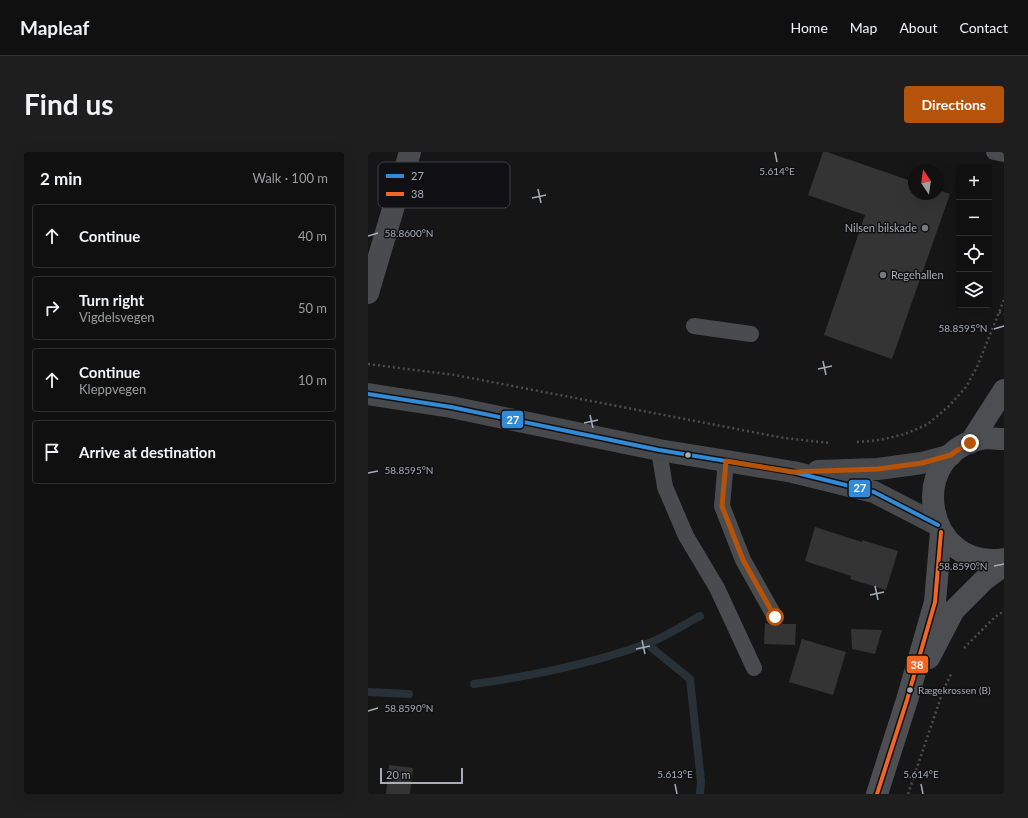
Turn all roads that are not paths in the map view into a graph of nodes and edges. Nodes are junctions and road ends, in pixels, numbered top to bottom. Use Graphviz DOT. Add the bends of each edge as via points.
graph roads {
  1 [pos="410,152"];
  2 [pos="994,152"];
  3 [pos="1004,154"];
  4 [pos="407,162"];
  5 [pos="393,208"];
  6 [pos="368,293"];
  7 [pos="694,326"];
  8 [pos="751,334"];
  9 [pos="1004,390"];
  10 [pos="368,394"];
  11 [pos="1004,439"];
  12 [pos="970,443"];
  13 [pos="659,450"];
  14 [pos="951,455"];
  15 [pos="726,461"];
  16 [pos="793,472"];
  17 [pos="940,528"];
  18 [pos="1004,559"];
  19 [pos="1004,565"];
  20 [pos="775,617"];
  21 [pos="754,668"];
  22 [pos="907,700"];
  23 [pos="877,794"];
  1 -- 4 [label="street"];
  2 -- 3 [label="lane"];
  5 -- 6 [label="street"];
  7 -- 8 [label="lane"];
  9 -- 12 [label="main road"];
  10 -- 13 [label="main road" via="451,407"];
  11 -- 12 [label="main road" via="986,438"];
  12 -- 14 [label="main road"];
  13 -- 15 [label="main road"];
  13 -- 21 [label="lane" via="665,487 686,536 717,588"];
  14 -- 16 [label="main road" via="922,463 878,469"];
  14 -- 17 [label="main road" via="938,472 934,484 933,508"];
  15 -- 16 [label="main road"];
  15 -- 20 [label="lane" via="722,506 743,560"];
  16 -- 17 [label="main road" via="874,492"];
  17 -- 18 [label="main road" via="952,544 972,557"];
  17 -- 22 [label="main road" via="935,602"];
  19 -- 22 [label="main road" via="984,580 954,610"];
  22 -- 23 [label="main road"];
}
